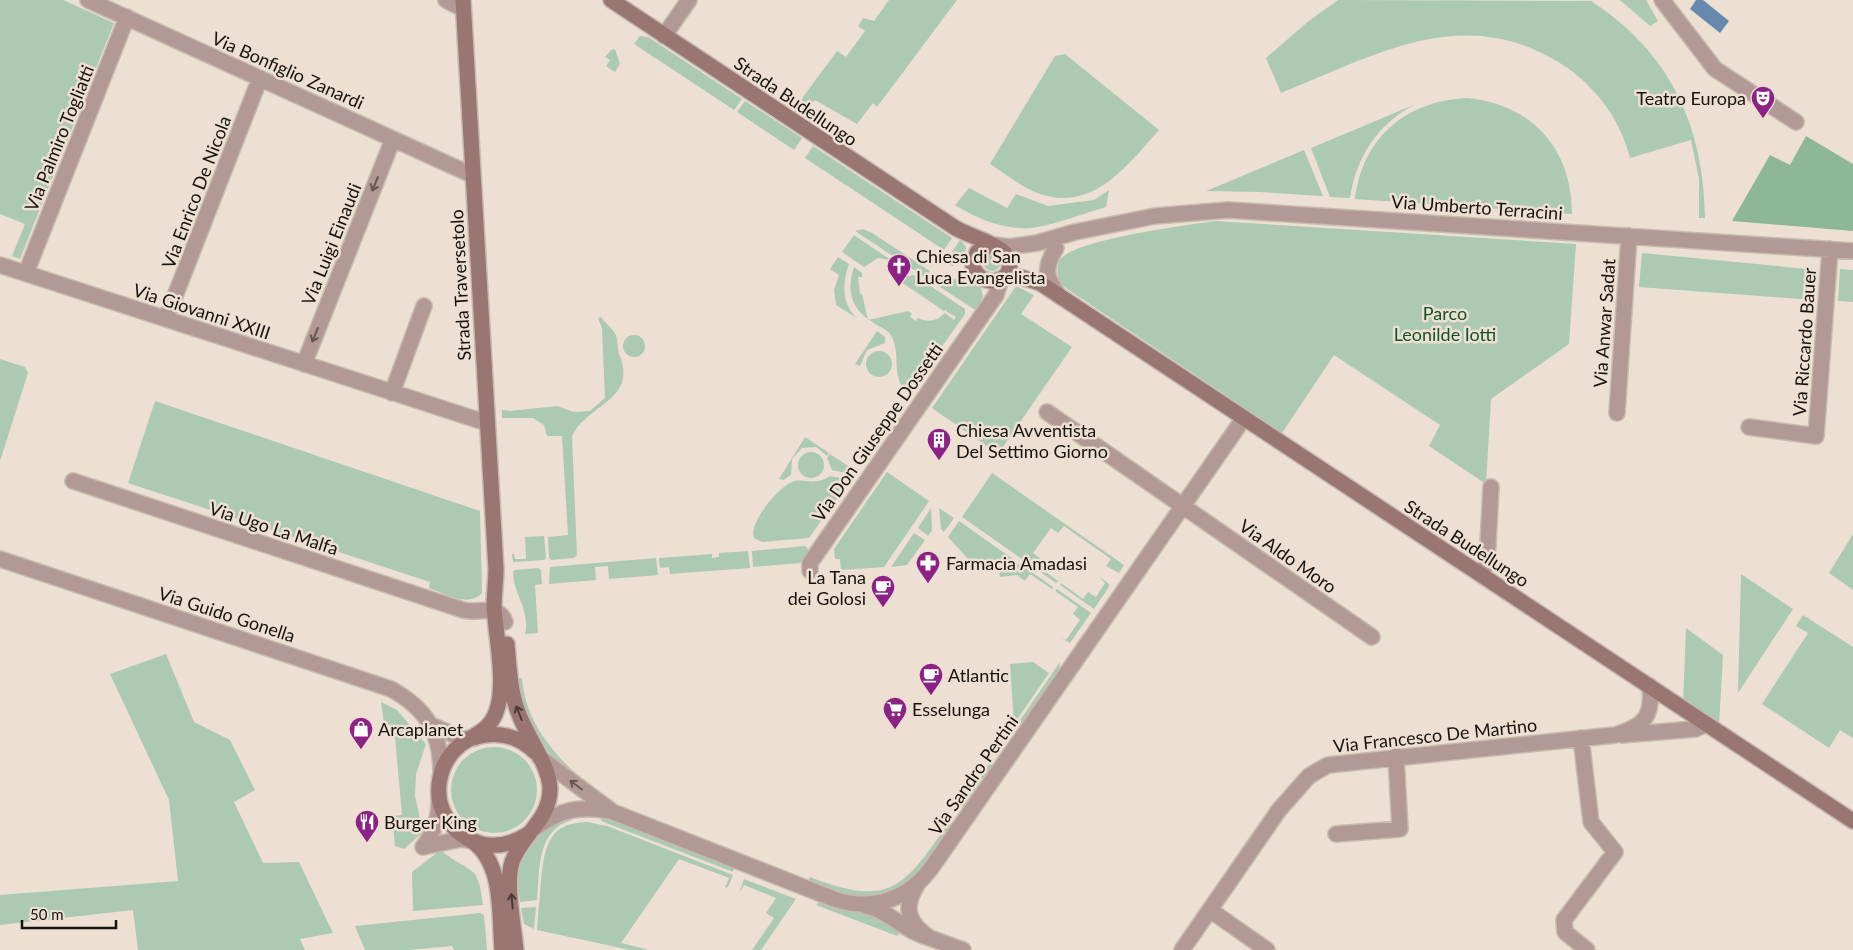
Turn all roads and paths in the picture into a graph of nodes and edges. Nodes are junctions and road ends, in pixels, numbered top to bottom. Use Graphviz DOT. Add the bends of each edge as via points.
graph roads {
  1 [pos="88,0"];
  2 [pos="446,0"];
  3 [pos="611,0"];
  4 [pos="689,0"];
  5 [pos="1662,0"];
  6 [pos="463,4"];
  7 [pos="127,18"];
  8 [pos="664,36"];
  9 [pos="260,78"];
  10 [pos="1796,122"];
  11 [pos="393,139"];
  12 [pos="472,175"];
  13 [pos="1100,228"];
  14 [pos="961,232"];
  15 [pos="1629,236"];
  16 [pos="992,245"];
  17 [pos="1056,248"];
  18 [pos="1830,250"];
  19 [pos="1853,251"];
  20 [pos="974,256"];
  21 [pos="0,265"];
  22 [pos="1006,271"];
  23 [pos="26,273"];
  24 [pos="984,280"];
  25 [pos="1060,297"];
  26 [pos="424,306"];
  27 [pos="980,317"];
  28 [pos="166,319"];
  29 [pos="304,364"];
  30 [pos="392,393"];
  31 [pos="1047,412"];
  32 [pos="1617,413"];
  33 [pos="1244,418"];
  34 [pos="487,423"];
  35 [pos="1749,427"];
  36 [pos="73,481"];
  37 [pos="1491,487"];
  38 [pos="1183,506"];
  39 [pos="0,559"];
  40 [pos="496,569"];
  41 [pos="810,571"];
  42 [pos="1481,574"];
  43 [pos="495,617"];
  44 [pos="1372,637"];
  45 [pos="1650,686"];
  46 [pos="1669,699"];
  47 [pos="1683,708"];
  48 [pos="1650,711"];
  49 [pos="1707,724"];
  50 [pos="432,725"];
  51 [pos="1678,731"];
  52 [pos="1615,735"];
  53 [pos="475,738"];
  54 [pos="1582,738"];
  55 [pos="1396,756"];
  56 [pos="539,757"];
  57 [pos="441,773"];
  58 [pos="439,798"];
  59 [pos="613,812"];
  60 [pos="1853,821"];
  61 [pos="532,831"];
  62 [pos="1336,834"];
  63 [pos="472,841"];
  64 [pos="920,881"];
  65 [pos="893,899"];
  66 [pos="857,904"];
  67 [pos="909,910"];
  68 [pos="1210,910"];
  69 [pos="893,918"];
  70 [pos="1564,920"];
  71 [pos="1553,935"];
  72 [pos="930,938"];
  73 [pos="502,950"];
  74 [pos="516,950"];
  75 [pos="963,950"];
  76 [pos="1182,950"];
  77 [pos="1267,950"];
  78 [pos="1587,950"];
  1 -- 7 [label="street, Via Bonfiglio Zanardi"];
  2 -- 6 [label="street"];
  3 -- 8 [label="street, Strada Budellungo"];
  4 -- 8 [label="street"];
  5 -- 10 [label="street" via="1715,69"];
  6 -- 12 [label="street, Strada Traversetolo"];
  7 -- 9 [label="street, Via Bonfiglio Zanardi"];
  7 -- 23 [label="street, Via Palmiro Togliatti"];
  8 -- 14 [label="street, Strada Budellungo"];
  9 -- 11 [label="street, Via Bonfiglio Zanardi"];
  9 -- 28 [label="street, Via Enrico De Nicola"];
  11 -- 12 [label="street, Via Bonfiglio Zanardi"];
  11 -- 29 [label="street, Via Luigi Einaudi, one-way"];
  12 -- 34 [label="street, Strada Traversetolo"];
  13 -- 15 [label="street, Via Umberto Terracini" via="1155,216 1228,210"];
  13 -- 16 [label="street, Via Umberto Terracini" via="1030,244"];
  13 -- 17 [label="street, Via Umberto Terracini" via="1078,241"];
  14 -- 16 [label="street, Strada Budellungo"];
  14 -- 20 [label="street, Strada Budellungo"];
  15 -- 18 [label="street, Via Umberto Terracini"];
  15 -- 32 [label="street, Via Anwar Sadat"];
  16 -- 20 [label="street" via="980,248"];
  16 -- 22 [label="street, Strada Budellungo" via="1004,250"];
  17 -- 22 [label="street, Via Umberto Terracini" via="1017,256"];
  17 -- 25 [label="street, Strada Budellungo" via="1050,257 1047,274"];
  18 -- 19 [label="street, Via Umberto Terracini"];
  18 -- 35 [label="street, Via Riccardo Bauer" via="1816,436"];
  20 -- 24 [label="street, Strada Budellungo" via="974,270"];
  21 -- 23 [label="street, Via Giovanni XXIII"];
  22 -- 24 [label="street, Strada Budellungo"];
  22 -- 25 [label="street, Strada Budellungo" via="1040,283"];
  22 -- 27 [label="street, Via Don Giuseppe Dossetti" via="996,296"];
  23 -- 28 [label="street, Via Giovanni XXIII"];
  24 -- 27 [label="street" via="987,293"];
  25 -- 33 [label="street, Strada Budellungo"];
  26 -- 30 [label="street"];
  27 -- 41 [label="street, Via Don Giuseppe Dossetti" via="810,563"];
  28 -- 29 [label="street, Via Giovanni XXIII"];
  29 -- 30 [label="street, Via Giovanni XXIII"];
  30 -- 34 [label="street, Via Giovanni XXIII"];
  31 -- 38 [label="street, Via Aldo Moro"];
  33 -- 38 [label="street, Via Sandro Pertini"];
  33 -- 42 [label="street, Strada Budellungo"];
  34 -- 40 [label="street, Strada Traversetolo"];
  36 -- 43 [label="street, Via Ugo La Malfa" via="463,610"];
  37 -- 42 [label="street" via="1487,563"];
  38 -- 44 [label="street, Via Aldo Moro"];
  38 -- 64 [label="street, Via Sandro Pertini"];
  39 -- 50 [label="street, Via Guido Gonella" via="378,684 402,696"];
  40 -- 43 [label="street, Strada Traversetolo"];
  40 -- 43 [label="street, Strada Traversetolo"];
  42 -- 45 [label="street, Strada Budellungo"];
  43 -- 53 [label="street, Strada Traversetolo" via="500,682 498,705 489,724"];
  56 -- 43 [label="street, Strada Traversetolo, one-way" via="516,706"];
  45 -- 46 [label="street, Strada Budellungo"];
  45 -- 48 [label="street"];
  46 -- 47 [label="street, Strada Budellungo"];
  46 -- 48 [label="street, Via Francesco De Martino"];
  47 -- 49 [label="street, Strada Budellungo"];
  47 -- 51 [label="street"];
  48 -- 52 [label="street, Via Francesco De Martino" via="1638,726"];
  49 -- 51 [label="street, Via Francesco De Martino" via="1695,730"];
  49 -- 60 [label="street, Strada Budellungo"];
  50 -- 53 [label="street, Via Guido Gonella" via="463,739"];
  50 -- 57 [label="street" via="438,742"];
  51 -- 52 [label="street, Via Francesco De Martino"];
  52 -- 54 [label="street, Via Francesco De Martino"];
  53 -- 56 [label="street, Strada Traversetolo" via="491,734 508,736 523,742"];
  53 -- 57 [label="street, Strada Traversetolo" via="454,751"];
  54 -- 55 [label="street, Via Francesco De Martino"];
  54 -- 70 [label="street" via="1591,822 1615,852"];
  55 -- 62 [label="street" via="1400,829"];
  55 -- 68 [label="street, Via Francesco De Martino" via="1340,762 1309,776 1279,810"];
  59 -- 56 [label="street, Via Sandro Pertini, one-way"];
  56 -- 61 [label="street, Strada Traversetolo" via="548,777 550,795 545,813"];
  57 -- 58 [label="street, Strada Traversetolo"];
  58 -- 63 [label="street, Strada Traversetolo" via="448,821"];
  58 -- 63 [label="street" via="438,814 424,847 461,839"];
  59 -- 61 [label="street, Via Sandro Pertini" via="565,810"];
  59 -- 66 [label="street, Via Sandro Pertini" via="834,899"];
  61 -- 63 [label="street, Strada Traversetolo" via="504,845"];
  74 -- 61 [label="street, Strada Traversetolo, one-way" via="511,870 515,856"];
  63 -- 73 [label="street, Strada Traversetolo" via="493,870"];
  64 -- 65 [label="street, Via Sandro Pertini"];
  64 -- 67 [label="street" via="912,895"];
  65 -- 66 [label="street, Via Sandro Pertini"];
  65 -- 67 [label="street" via="904,902"];
  65 -- 69 [label="street" via="887,909"];
  66 -- 69 [label="street"];
  67 -- 72 [label="street" via="913,924"];
  68 -- 76 [label="street, Via Francesco De Martino"];
  68 -- 77 [label="street"];
  69 -- 72 [label="street" via="914,934"];
  70 -- 71 [label="street"];
  70 -- 78 [label="street" via="1565,932"];
  72 -- 75 [label="street"];
}
